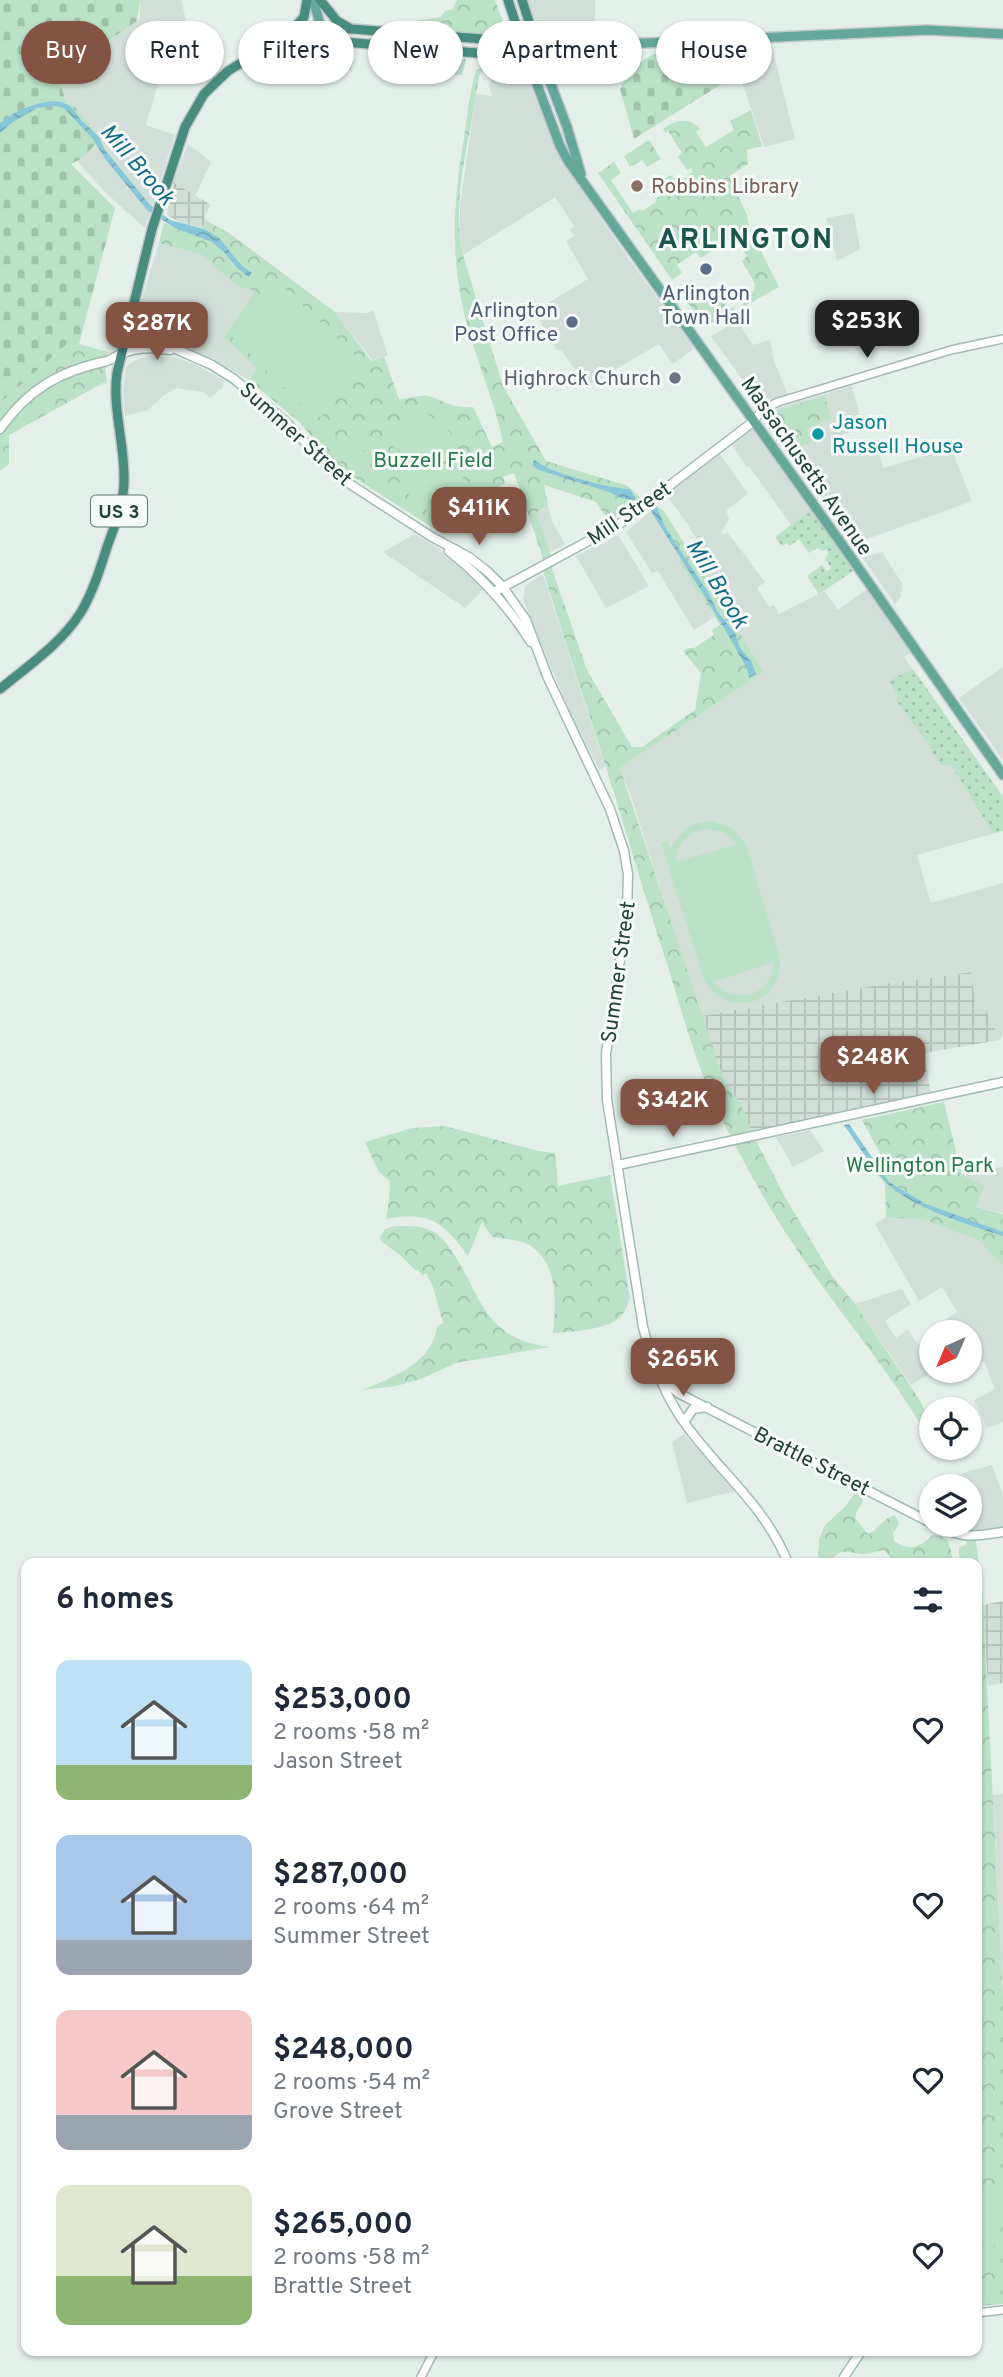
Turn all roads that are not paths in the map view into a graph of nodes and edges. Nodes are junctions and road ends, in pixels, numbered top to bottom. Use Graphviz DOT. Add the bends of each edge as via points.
graph roads {
  1 [pos="307,0"];
  2 [pos="313,0"];
  3 [pos="320,0"];
  4 [pos="508,0"];
  5 [pos="522,0"];
  6 [pos="302,21"];
  7 [pos="320,21"];
  8 [pos="337,21"];
  9 [pos="515,21"];
  10 [pos="529,21"];
  11 [pos="1003,34"];
  12 [pos="642,43"];
  13 [pos="238,66"];
  14 [pos="537,84"];
  15 [pos="551,84"];
  16 [pos="582,177"];
  17 [pos="128,328"];
  18 [pos="1003,340"];
  19 [pos="121,354"];
  20 [pos="192,357"];
  21 [pos="754,421"];
  22 [pos="0,429"];
  23 [pos="432,537"];
  24 [pos="503,587"];
  25 [pos="495,592"];
  26 [pos="538,654"];
  27 [pos="0,689"];
  28 [pos="1003,775"];
  29 [pos="1003,1082"];
  30 [pos="618,1165"];
  31 [pos="657,1377"];
  32 [pos="707,1406"];
  33 [pos="684,1422"];
  34 [pos="919,1517"];
  35 [pos="1003,1532"];
  36 [pos="982,1536"];
  37 [pos="786,1558"];
  38 [pos="1003,2310"];
  39 [pos="982,2312"];
  40 [pos="432,2356"];
  41 [pos="858,2356"];
  42 [pos="421,2377"];
  43 [pos="844,2377"];
  1 -- 6 [label="highway"];
  2 -- 7 [label="main road"];
  3 -- 8 [label="highway"];
  4 -- 9 [label="highway, Massachusetts Avenue"];
  5 -- 10 [label="highway, Massachusetts Avenue"];
  11 -- 12 [label="main road" via="928,30"];
  13 -- 17 [label="highway, US 3" via="195,106 185,127 155,219"];
  14 -- 16 [label="main road, Massachusetts Avenue" via="559,146"];
  15 -- 16 [label="main road, Massachusetts Avenue"];
  16 -- 21 [label="main road, Massachusetts Avenue"];
  17 -- 19 [label="highway, US 3"];
  17 -- 20 [label="main road, Summer Street"];
  18 -- 21 [label="street" via="951,350 778,402 762,410"];
  19 -- 20 [label="main road, Summer Street" via="157,348"];
  19 -- 22 [label="main road, Summer Street" via="49,382 19,404"];
  19 -- 27 [label="highway, US 3" via="116,387 123,492 100,566 73,624"];
  20 -- 23 [label="main road, Summer Street" via="234,379 292,427 334,472"];
  21 -- 24 [label="main road, Mill Street" via="618,525"];
  21 -- 28 [label="main road, Massachusetts Avenue"];
  23 -- 24 [label="main road, Summer Street" via="479,564"];
  23 -- 25 [label="main road, Summer Street"];
  24 -- 25 [label="main road, Mill Street"];
  24 -- 26 [label="main road, Summer Street" via="526,620"];
  25 -- 26 [label="main road, Summer Street"];
  26 -- 30 [label="main road, Summer Street" via="610,808 628,874 607,1054 607,1100"];
  29 -- 30 [label="main road"];
  30 -- 31 [label="main road, Summer Street" via="643,1327"];
  31 -- 32 [label="main road, Brattle Street"];
  31 -- 33 [label="main road, Summer Street"];
  32 -- 33 [label="main road" via="693,1409"];
  32 -- 34 [label="main road, Brattle Street"];
  33 -- 37 [label="main road, Summer Street" via="762,1516"];
  35 -- 36 [label="main road, Brattle Street"];
  38 -- 39 [label="street"];
  40 -- 42 [label="street"];
  41 -- 43 [label="main road"];
}
